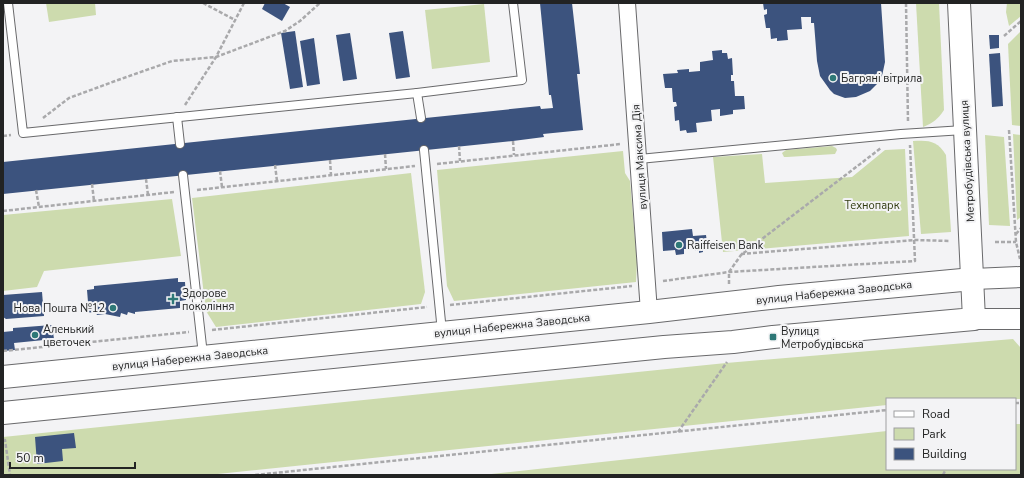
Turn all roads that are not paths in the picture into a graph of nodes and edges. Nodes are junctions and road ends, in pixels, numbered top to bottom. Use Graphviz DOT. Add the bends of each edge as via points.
graph roads {
  1 [pos="8,3"];
  2 [pos="513,3"];
  3 [pos="627,3"];
  4 [pos="959,3"];
  5 [pos="417,93"];
  6 [pos="177,117"];
  7 [pos="421,118"];
  8 [pos="965,130"];
  9 [pos="180,144"];
  10 [pos="424,150"];
  11 [pos="639,159"];
  12 [pos="183,175"];
  13 [pos="1020,269"];
  14 [pos="973,279"];
  15 [pos="649,312"];
  16 [pos="974,319"];
  17 [pos="1021,319"];
  18 [pos="442,332"];
  19 [pos="203,357"];
  20 [pos="3,377"];
  21 [pos="3,413"];
  1 -- 6 [label="lane" via="23,133"];
  2 -- 5 [label="lane" via="522,80"];
  3 -- 11 [label="street, вулиця Максима Дія"];
  4 -- 8 [label="main road, Метробудівська вулиця"];
  5 -- 6 [label="lane"];
  5 -- 7 [label="lane"];
  6 -- 9 [label="lane"];
  8 -- 11 [label="lane"];
  8 -- 14 [label="main road, Метробудівська вулиця"];
  10 -- 18 [label="lane"];
  11 -- 15 [label="street, вулиця Максима Дія"];
  12 -- 19 [label="lane"];
  13 -- 14 [label="street, вулиця Набережна Заводська"];
  14 -- 15 [label="main road, вулиця Набережна Заводська"];
  14 -- 16 [label="main road, Метробудівська вулиця"];
  15 -- 18 [label="main road, вулиця Набережна Заводська"];
  16 -- 17 [label="street"];
  16 -- 21 [label="main road" via="579,355"];
  18 -- 19 [label="main road, вулиця Набережна Заводська"];
  19 -- 20 [label="main road, вулиця Набережна Заводська"];
}
